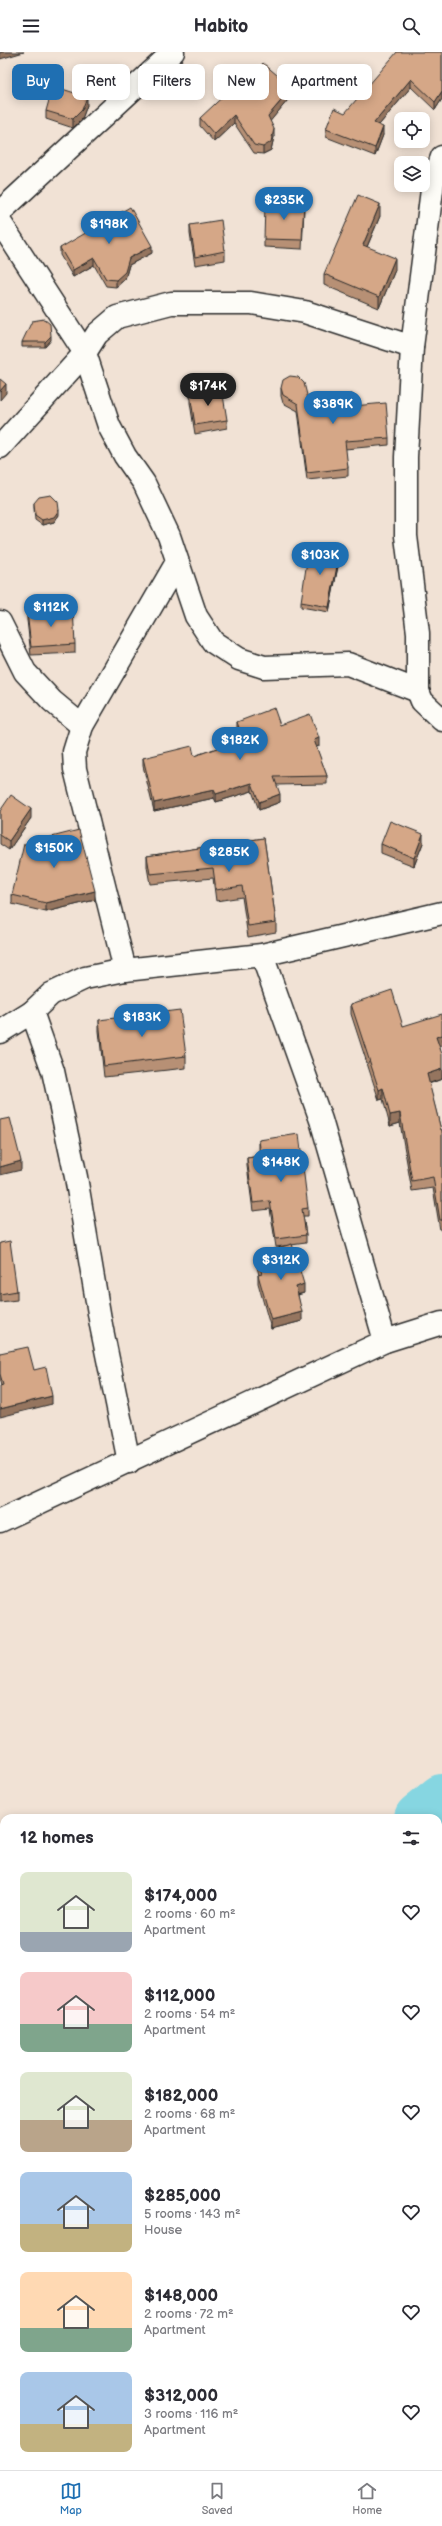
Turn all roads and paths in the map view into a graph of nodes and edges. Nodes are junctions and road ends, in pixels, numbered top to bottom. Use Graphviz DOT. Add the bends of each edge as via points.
graph roads {
  1 [pos="173,52"];
  2 [pos="442,157"];
  3 [pos="0,212"];
  4 [pos="0,222"];
  5 [pos="412,347"];
  6 [pos="85,353"];
  7 [pos="0,447"];
  8 [pos="177,562"];
  9 [pos="0,622"];
  10 [pos="418,691"];
  11 [pos="442,720"];
  12 [pos="82,726"];
  13 [pos="442,913"];
  14 [pos="262,956"];
  15 [pos="125,970"];
  16 [pos="32,1012"];
  17 [pos="0,1032"];
  18 [pos="442,1323"];
  19 [pos="385,1341"];
  20 [pos="129,1462"];
  21 [pos="0,1521"];
  1 -- 3 [label="street"];
  2 -- 5 [label="street" via="433,182"];
  4 -- 6 [label="street"];
  5 -- 6 [label="street" via="305,312 251,302 206,302 170,303 117,317 97,334"];
  5 -- 10 [label="street" via="406,457 406,536 418,633"];
  6 -- 7 [label="street"];
  6 -- 8 [label="street" via="109,426 125,456 144,483 169,536"];
  8 -- 10 [label="street" via="196,616 213,642 239,660 264,667 348,664"];
  8 -- 12 [label="street"];
  9 -- 12 [label="street" via="25,672 52,701"];
  10 -- 11 [label="street" via="422,701"];
  12 -- 15 [label="street" via="74,752 75,769"];
  13 -- 14 [label="street"];
  14 -- 15 [label="street"];
  14 -- 19 [label="street" via="321,1120"];
  15 -- 16 [label="street" via="85,978 51,994"];
  16 -- 17 [label="street"];
  16 -- 20 [label="street" via="53,1071 76,1178 101,1325"];
  18 -- 19 [label="street"];
  19 -- 20 [label="street"];
  20 -- 21 [label="street"];
}
